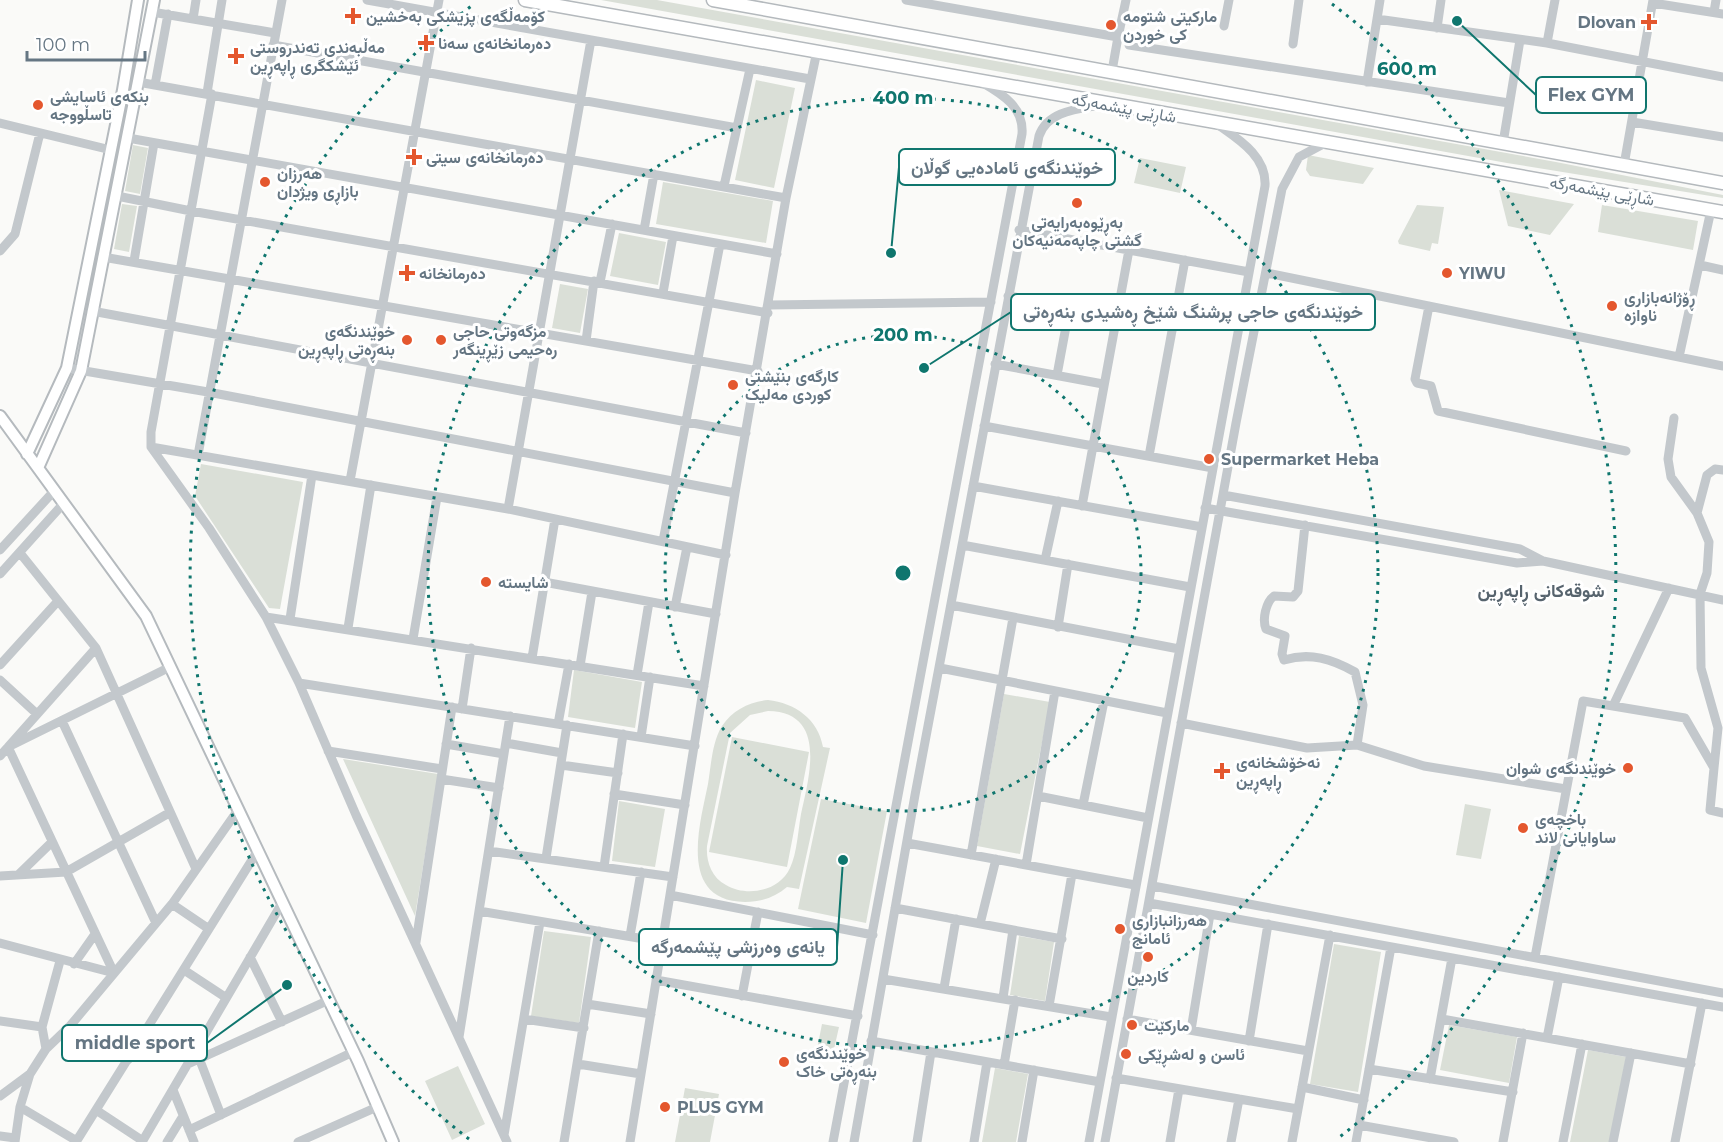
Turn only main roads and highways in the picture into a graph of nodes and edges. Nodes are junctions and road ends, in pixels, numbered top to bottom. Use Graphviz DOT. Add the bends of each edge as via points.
graph roads {
  1 [pos="138,0"];
  2 [pos="154,0"];
  3 [pos="525,0"];
  4 [pos="713,0"];
  5 [pos="765,4"];
  6 [pos="1723,183"];
  7 [pos="1717,211"];
  8 [pos="0,416"];
  9 [pos="27,454"];
  10 [pos="38,468"];
  11 [pos="393,1142"];
  1 -- 9 [label="main road" via="66,368"];
  2 -- 10 [label="main road" via="81,371"];
  3 -- 7 [label="highway, شاڕێی پێشمەرگە"];
  4 -- 5 [label="highway, شاڕێی پێشمەرگە"];
  5 -- 6 [label="highway, شاڕێی پێشمەرگە"];
  8 -- 9 [label="main road"];
  9 -- 10 [label="main road"];
  10 -- 11 [label="main road" via="146,615"];
}
